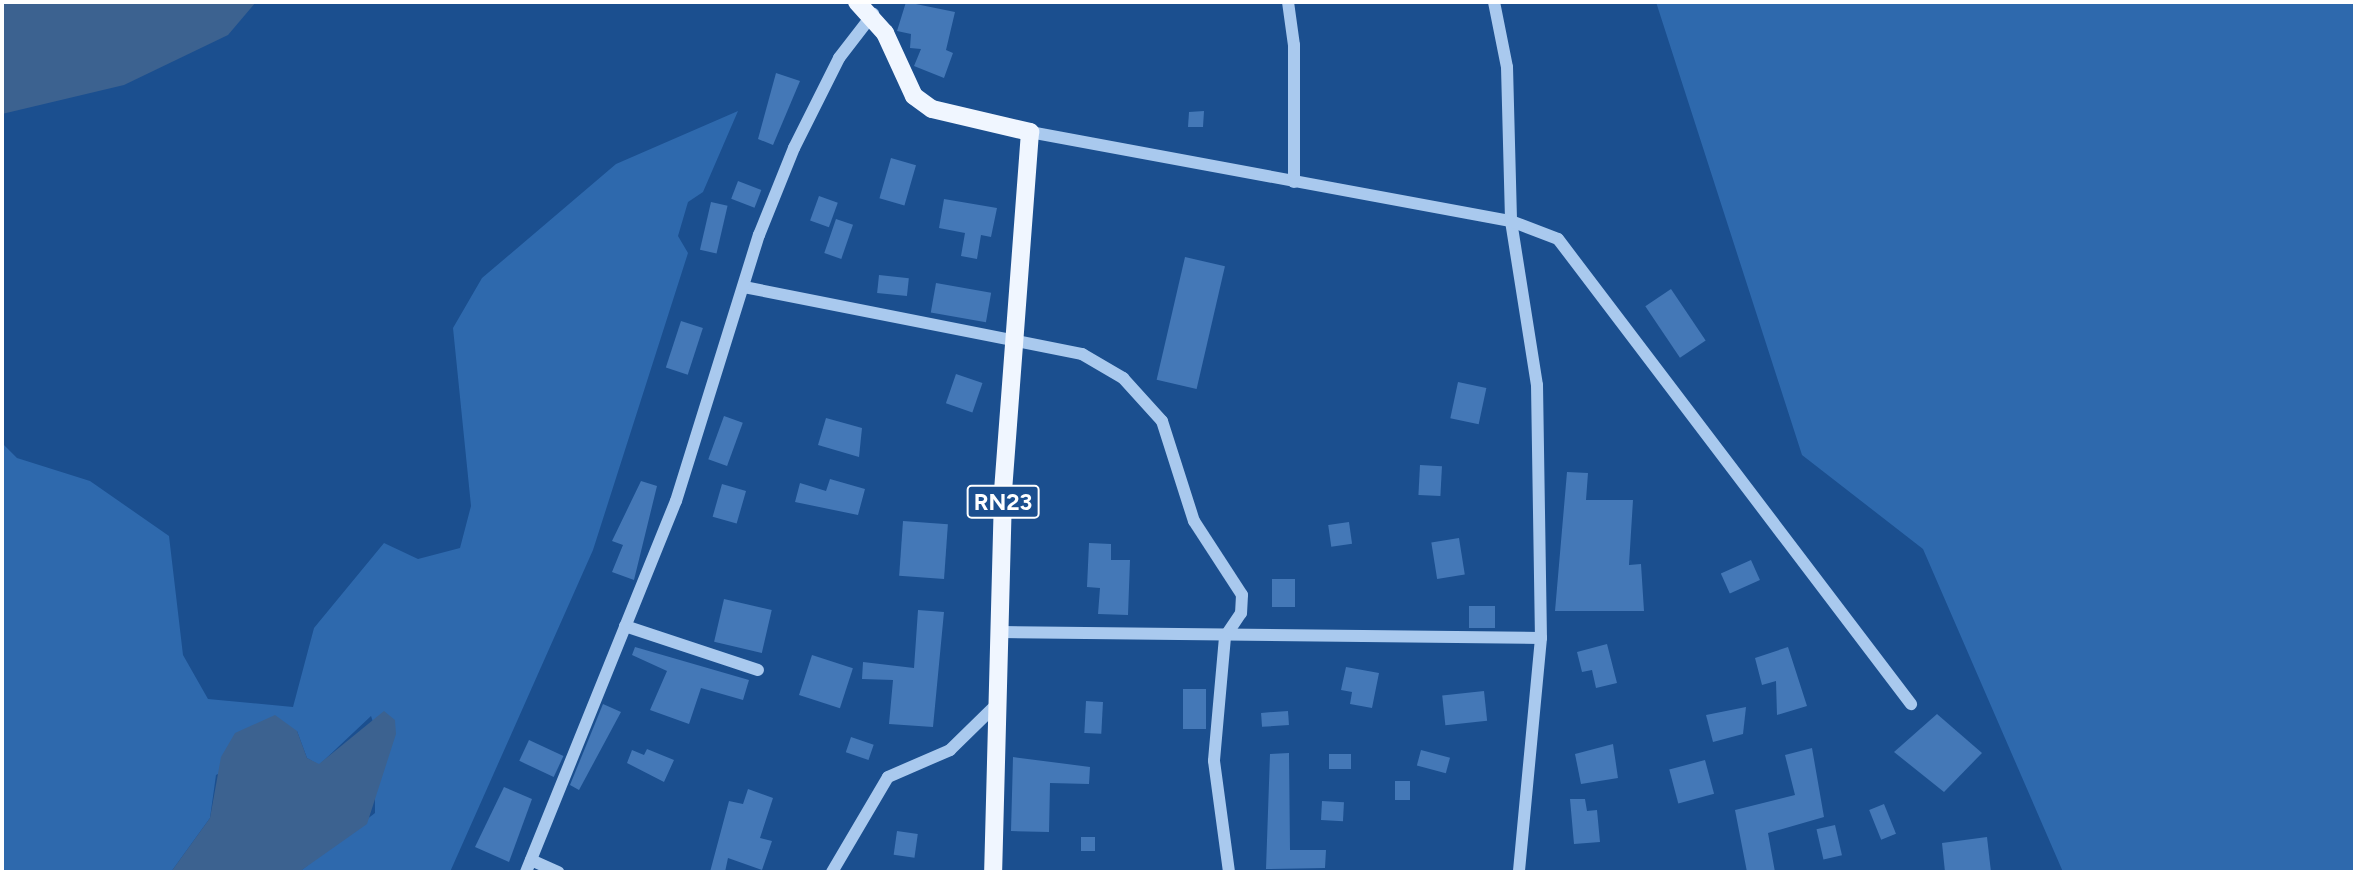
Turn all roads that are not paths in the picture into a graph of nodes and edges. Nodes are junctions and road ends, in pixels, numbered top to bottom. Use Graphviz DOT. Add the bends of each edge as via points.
graph roads {
  1 [pos="857,2"];
  2 [pos="1288,2"];
  3 [pos="1493,2"];
  4 [pos="879,8"];
  5 [pos="1030,132"];
  6 [pos="1294,182"];
  7 [pos="1511,221"];
  8 [pos="744,287"];
  9 [pos="1017,345"];
  10 [pos="625,626"];
  11 [pos="1001,632"];
  12 [pos="1225,637"];
  13 [pos="1541,638"];
  14 [pos="758,670"];
  15 [pos="1911,704"];
  16 [pos="996,705"];
  17 [pos="529,866"];
  18 [pos="558,872"];
  19 [pos="832,872"];
  20 [pos="993,872"];
  21 [pos="1229,872"];
  22 [pos="1519,872"];
  1 -- 4 [label="main road"];
  2 -- 6 [label="street" via="1294,45"];
  3 -- 7 [label="street" via="1507,67"];
  4 -- 5 [label="main road" via="914,96 932,109"];
  4 -- 8 [label="street" via="822,88 759,235"];
  5 -- 6 [label="street"];
  5 -- 9 [label="main road, RN23"];
  6 -- 7 [label="street"];
  7 -- 13 [label="street" via="1537,385"];
  7 -- 15 [label="street" via="1558,239"];
  8 -- 9 [label="street" via="837,301"];
  8 -- 10 [label="street" via="676,501"];
  9 -- 11 [label="main road, RN23" via="1003,495"];
  9 -- 12 [label="street" via="1082,354 1123,378 1162,421 1194,521 1242,595 1241,613"];
  10 -- 14 [label="street"];
  10 -- 17 [label="street"];
  11 -- 12 [label="street"];
  11 -- 16 [label="main road, RN23"];
  12 -- 13 [label="street" via="1330,631"];
  12 -- 21 [label="street" via="1214,761"];
  13 -- 22 [label="street"];
  16 -- 19 [label="street" via="950,750 888,777"];
  16 -- 20 [label="main road, RN23"];
  17 -- 18 [label="street"];
}
